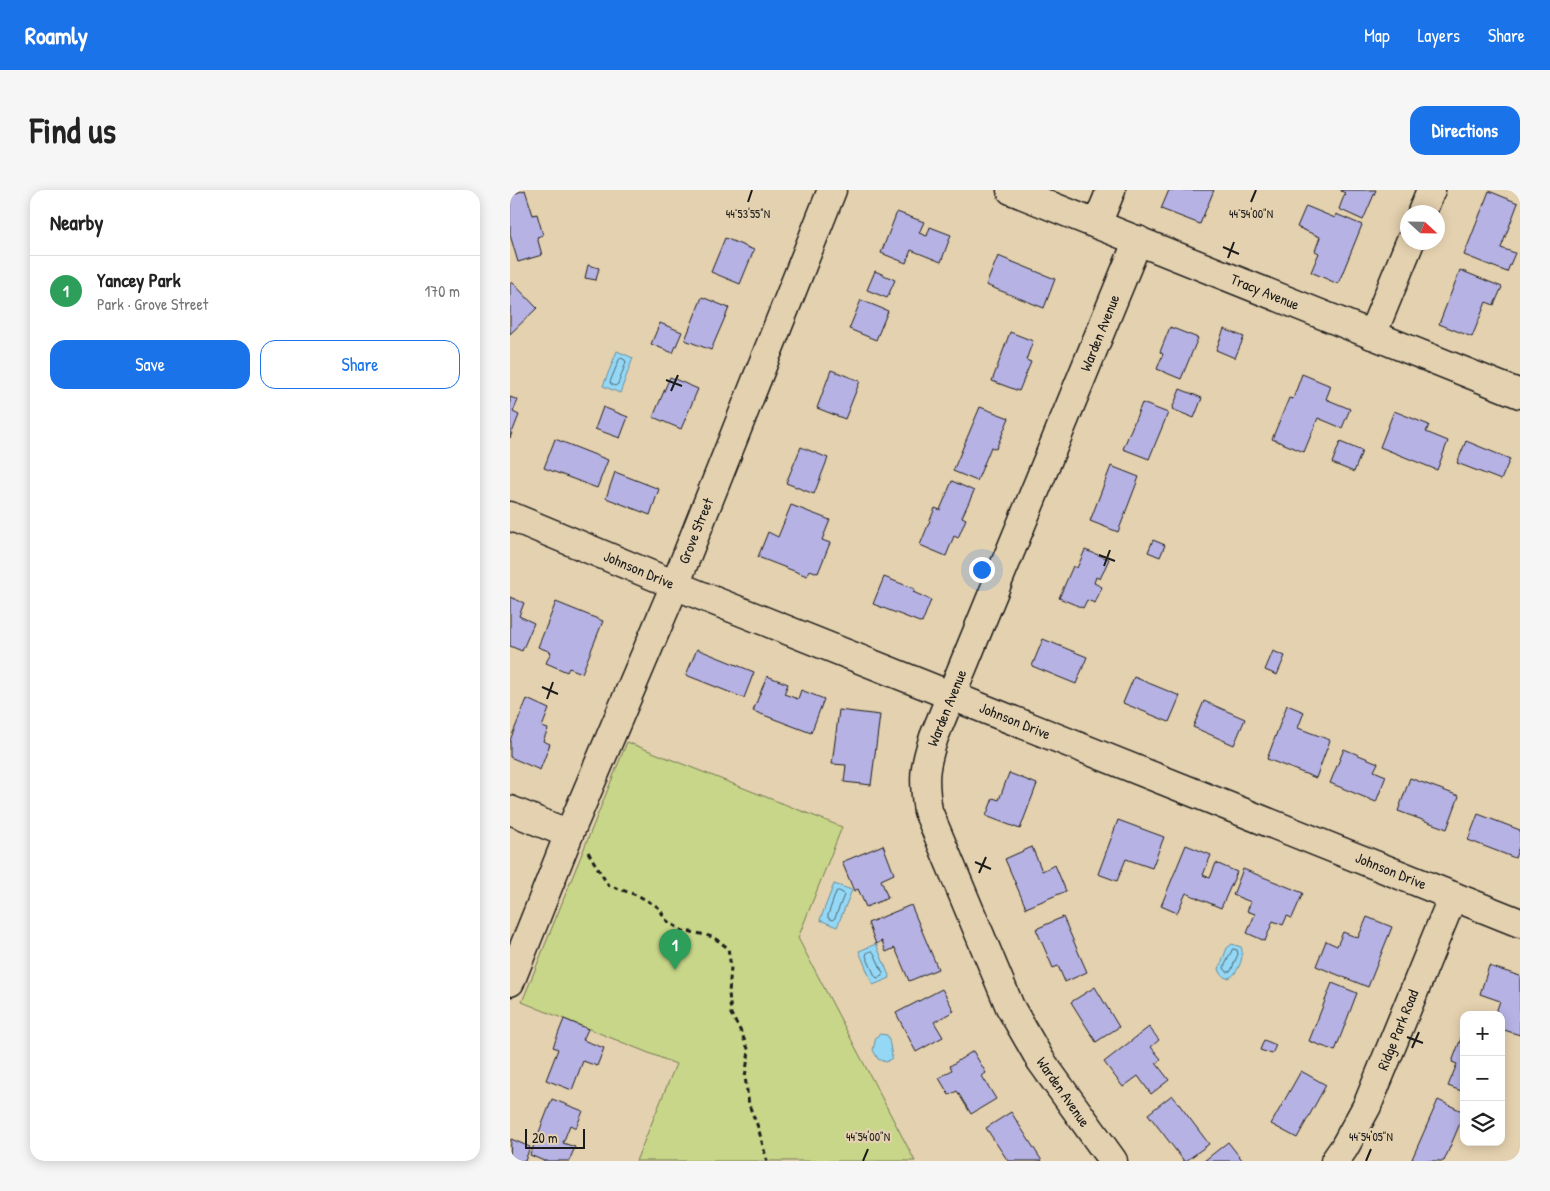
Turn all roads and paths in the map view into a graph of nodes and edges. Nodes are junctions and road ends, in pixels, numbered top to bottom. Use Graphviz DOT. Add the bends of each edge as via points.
graph roads {
  1 [pos="832,190"];
  2 [pos="1011,190"];
  3 [pos="1112,190"];
  4 [pos="1431,190"];
  5 [pos="1425,205"];
  6 [pos="1097,224"];
  7 [pos="1138,240"];
  8 [pos="1407,250"];
  9 [pos="1372,335"];
  10 [pos="1520,394"];
  11 [pos="510,516"];
  12 [pos="675,585"];
  13 [pos="952,696"];
  14 [pos="510,810"];
  15 [pos="568,837"];
  16 [pos="1453,896"];
  17 [pos="1520,923"];
  18 [pos="510,982"];
  19 [pos="767,1161"];
  20 [pos="1113,1161"];
  21 [pos="1335,1161"];
  1 -- 12 [label="street, Grove Street"];
  2 -- 6 [label="street, Tracy Avenue"];
  3 -- 6 [label="street"];
  4 -- 5 [label="street"];
  6 -- 7 [label="street, Tracy Avenue"];
  7 -- 9 [label="street, Tracy Avenue"];
  7 -- 13 [label="street, Warden Avenue"];
  8 -- 9 [label="street"];
  9 -- 10 [label="street, Tracy Avenue"];
  11 -- 12 [label="street, Johnson Drive"];
  12 -- 13 [label="street, Johnson Drive"];
  12 -- 15 [label="street, Grove Street"];
  13 -- 16 [label="street, Johnson Drive"];
  13 -- 20 [label="street, Warden Avenue" via="926,761 924,786 928,811 1010,1007 1041,1061"];
  14 -- 15 [label="street"];
  15 -- 18 [label="street, Grove Street"];
  15 -- 19 [label="path" via="587,852 608,885 658,907 668,921 683,932 713,937 728,948 731,1014 749,1051 745,1077 749,1105"];
  16 -- 17 [label="street, Johnson Drive"];
  16 -- 21 [label="street, Ridge Park Road" via="1367,1106"];
}
